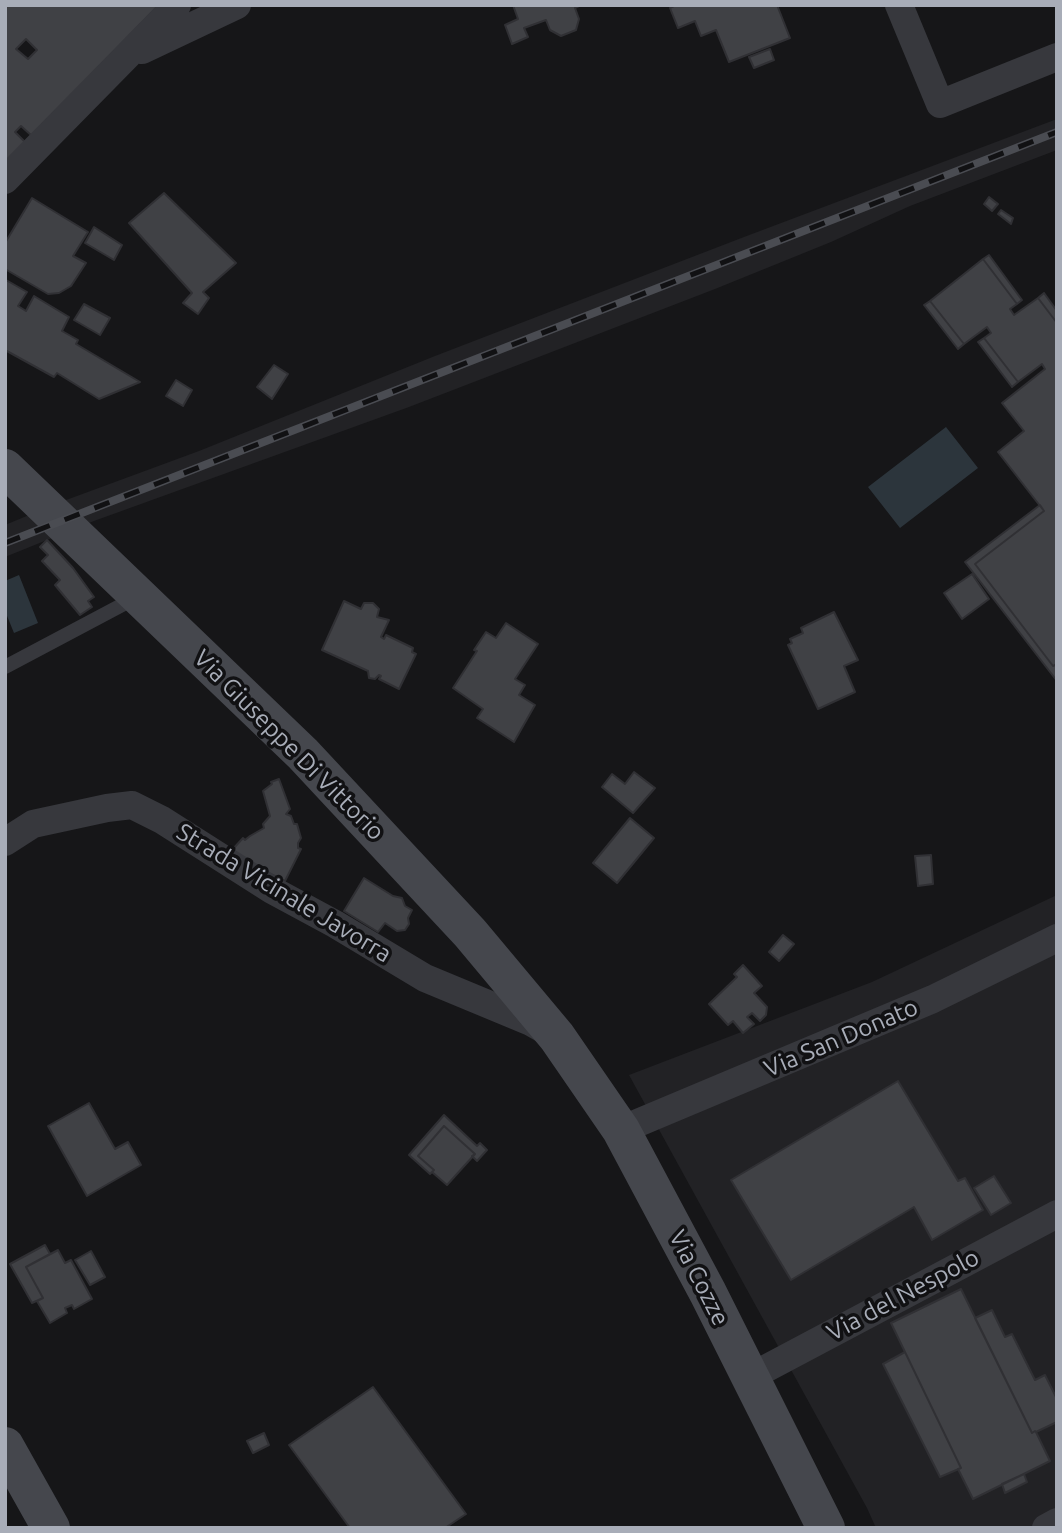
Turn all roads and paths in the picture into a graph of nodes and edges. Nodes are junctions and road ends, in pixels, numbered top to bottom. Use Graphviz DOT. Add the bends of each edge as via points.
graph roads {
  1 [pos="177,5"];
  2 [pos="237,5"];
  3 [pos="899,5"];
  4 [pos="1057,57"];
  5 [pos="124,58"];
  6 [pos="5,180"];
  7 [pos="5,468"];
  8 [pos="139,596"];
  9 [pos="5,667"];
  10 [pos="5,842"];
  11 [pos="1057,938"];
  12 [pos="557,1037"];
  13 [pos="621,1130"];
  14 [pos="1057,1214"];
  15 [pos="750,1377"];
  16 [pos="5,1446"];
  17 [pos="1057,1522"];
  18 [pos="51,1528"];
  19 [pos="826,1528"];
  20 [pos="1046,1528"];
  1 -- 5 [label="street"];
  2 -- 5 [label="street"];
  3 -- 4 [label="street" via="940,104"];
  5 -- 6 [label="street"];
  7 -- 8 [label="street, Via Giuseppe Di Vittorio"];
  8 -- 9 [label="lane"];
  8 -- 12 [label="street, Via Giuseppe Di Vittorio" via="303,754 470,933"];
  10 -- 12 [label="street, Strada Vicinale Javorra" via="33,824 132,805 425,978"];
  11 -- 13 [label="street, Via San Donato" via="933,999"];
  12 -- 13 [label="street, Via Cozze"];
  13 -- 15 [label="street, Via Cozze"];
  14 -- 15 [label="street, Via del Nespolo"];
  15 -- 19 [label="street, Via Cozze"];
  16 -- 18 [label="street"];
  17 -- 20 [label="street"];
}
